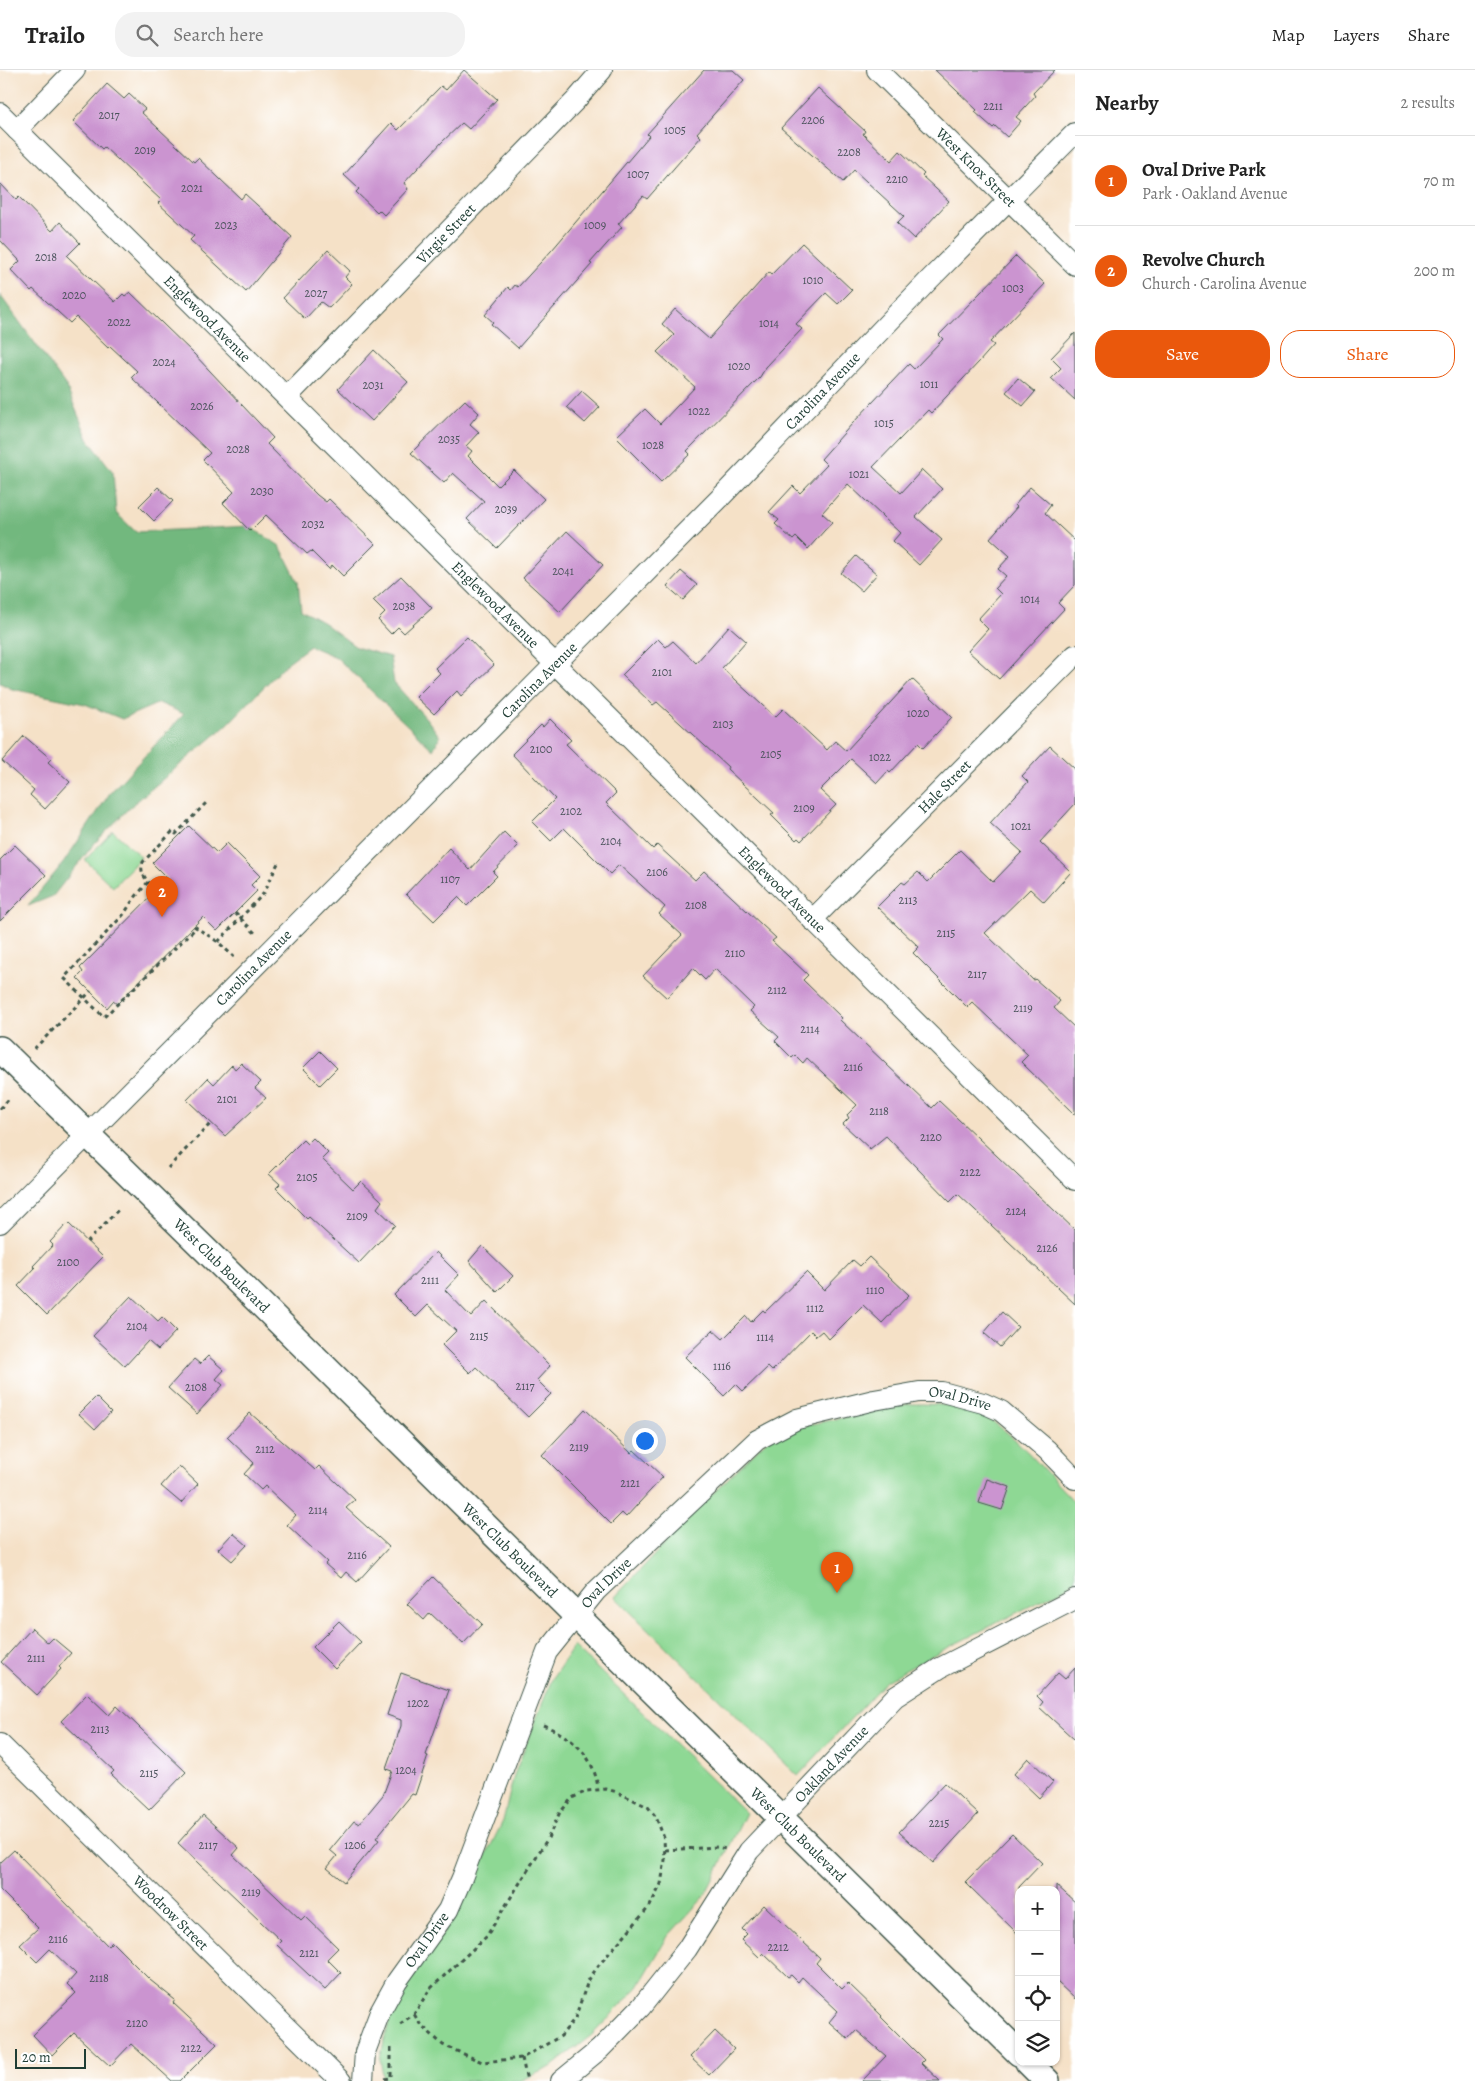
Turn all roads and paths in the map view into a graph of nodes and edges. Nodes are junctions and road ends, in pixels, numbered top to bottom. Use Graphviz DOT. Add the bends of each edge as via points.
graph roads {
  1 [pos="75,70"];
  2 [pos="602,70"];
  3 [pos="877,70"];
  4 [pos="0,113"];
  5 [pos="17,130"];
  6 [pos="1075,134"];
  7 [pos="1009,200"];
  8 [pos="1075,265"];
  9 [pos="287,397"];
  10 [pos="1075,655"];
  11 [pos="555,663"];
  12 [pos="206,803"];
  13 [pos="278,863"];
  14 [pos="148,882"];
  15 [pos="157,890"];
  16 [pos="235,913"];
  17 [pos="240,918"];
  18 [pos="812,920"];
  19 [pos="260,937"];
  20 [pos="218,942"];
  21 [pos="238,960"];
  22 [pos="90,991"];
  23 [pos="84,998"];
  24 [pos="0,1049"];
  25 [pos="34,1049"];
  26 [pos="8,1100"];
  27 [pos="0,1109"];
  28 [pos="211,1123"];
  29 [pos="87,1134"];
  30 [pos="168,1168"];
  31 [pos="1075,1180"];
  32 [pos="118,1210"];
  33 [pos="0,1223"];
  34 [pos="87,1242"];
  35 [pos="1075,1479"];
  36 [pos="1075,1599"];
  37 [pos="576,1615"];
  38 [pos="544,1725"];
  39 [pos="0,1744"];
  40 [pos="598,1788"];
  41 [pos="780,1817"];
  42 [pos="717,1847"];
  43 [pos="665,1850"];
  44 [pos="414,2014"];
  45 [pos="396,2030"];
  46 [pos="392,2042"];
  47 [pos="1015,2049"];
  48 [pos="522,2058"];
  49 [pos="1032,2066"];
  50 [pos="384,2079"];
  51 [pos="340,2081"];
  52 [pos="363,2081"];
  53 [pos="527,2081"];
  54 [pos="562,2081"];
  55 [pos="1047,2081"];
  1 -- 5 [label="street"];
  2 -- 9 [label="street, Virgie Street"];
  3 -- 7 [label="street, West Knox Street"];
  4 -- 5 [label="street, Englewood Avenue"];
  5 -- 9 [label="street, Englewood Avenue"];
  6 -- 7 [label="street, Carolina Avenue"];
  7 -- 8 [label="street, West Knox Street"];
  7 -- 11 [label="street, Carolina Avenue"];
  9 -- 11 [label="street, Englewood Avenue"];
  10 -- 18 [label="street, Hale Street"];
  11 -- 18 [label="street, Englewood Avenue"];
  11 -- 29 [label="street, Carolina Avenue"];
  12 -- 14 [label="path" via="144,862 142,871"];
  13 -- 17 [label="path" via="264,893"];
  14 -- 15 [label="path"];
  14 -- 23 [label="path" via="124,914 64,978"];
  16 -- 17 [label="path"];
  17 -- 19 [label="path"];
  17 -- 20 [label="path"];
  18 -- 31 [label="street, Englewood Avenue"];
  20 -- 21 [label="path"];
  20 -- 23 [label="path" via="196,926 104,1017"];
  22 -- 23 [label="path"];
  23 -- 25 [label="path"];
  24 -- 29 [label="street, West Club Boulevard"];
  26 -- 27 [label="path"];
  28 -- 30 [label="path"];
  29 -- 33 [label="street, Carolina Avenue"];
  29 -- 37 [label="street, West Club Boulevard"];
  32 -- 34 [label="path"];
  35 -- 37 [label="street, Oval Drive" via="1047,1450 1001,1412 974,1400 942,1392 919,1392 874,1400 797,1419 756,1440 604,1583"];
  36 -- 41 [label="street, Oakland Avenue" via="940,1668 894,1697"];
  37 -- 41 [label="street, West Club Boulevard"];
  37 -- 52 [label="street, Oval Drive" via="547,1652 448,1910 402,1974 380,2012 366,2052"];
  38 -- 40 [label="path" via="572,1740 585,1753"];
  39 -- 51 [label="street, Woodrow Street"];
  40 -- 43 [label="path" via="617,1792 648,1807 656,1816"];
  40 -- 44 [label="path" via="578,1795 566,1805 486,1937 430,1989"];
  41 -- 47 [label="street, West Club Boulevard"];
  41 -- 54 [label="street, Oakland Avenue" via="749,1850 687,1949 641,2007 600,2049"];
  42 -- 43 [label="path"];
  43 -- 48 [label="path" via="657,1895 588,1981 569,2028 551,2043"];
  44 -- 45 [label="path"];
  44 -- 48 [label="path" via="443,2045 471,2059 492,2062"];
  46 -- 50 [label="path" via="391,2078"];
  48 -- 53 [label="path"];
  49 -- 55 [label="street"];
}
